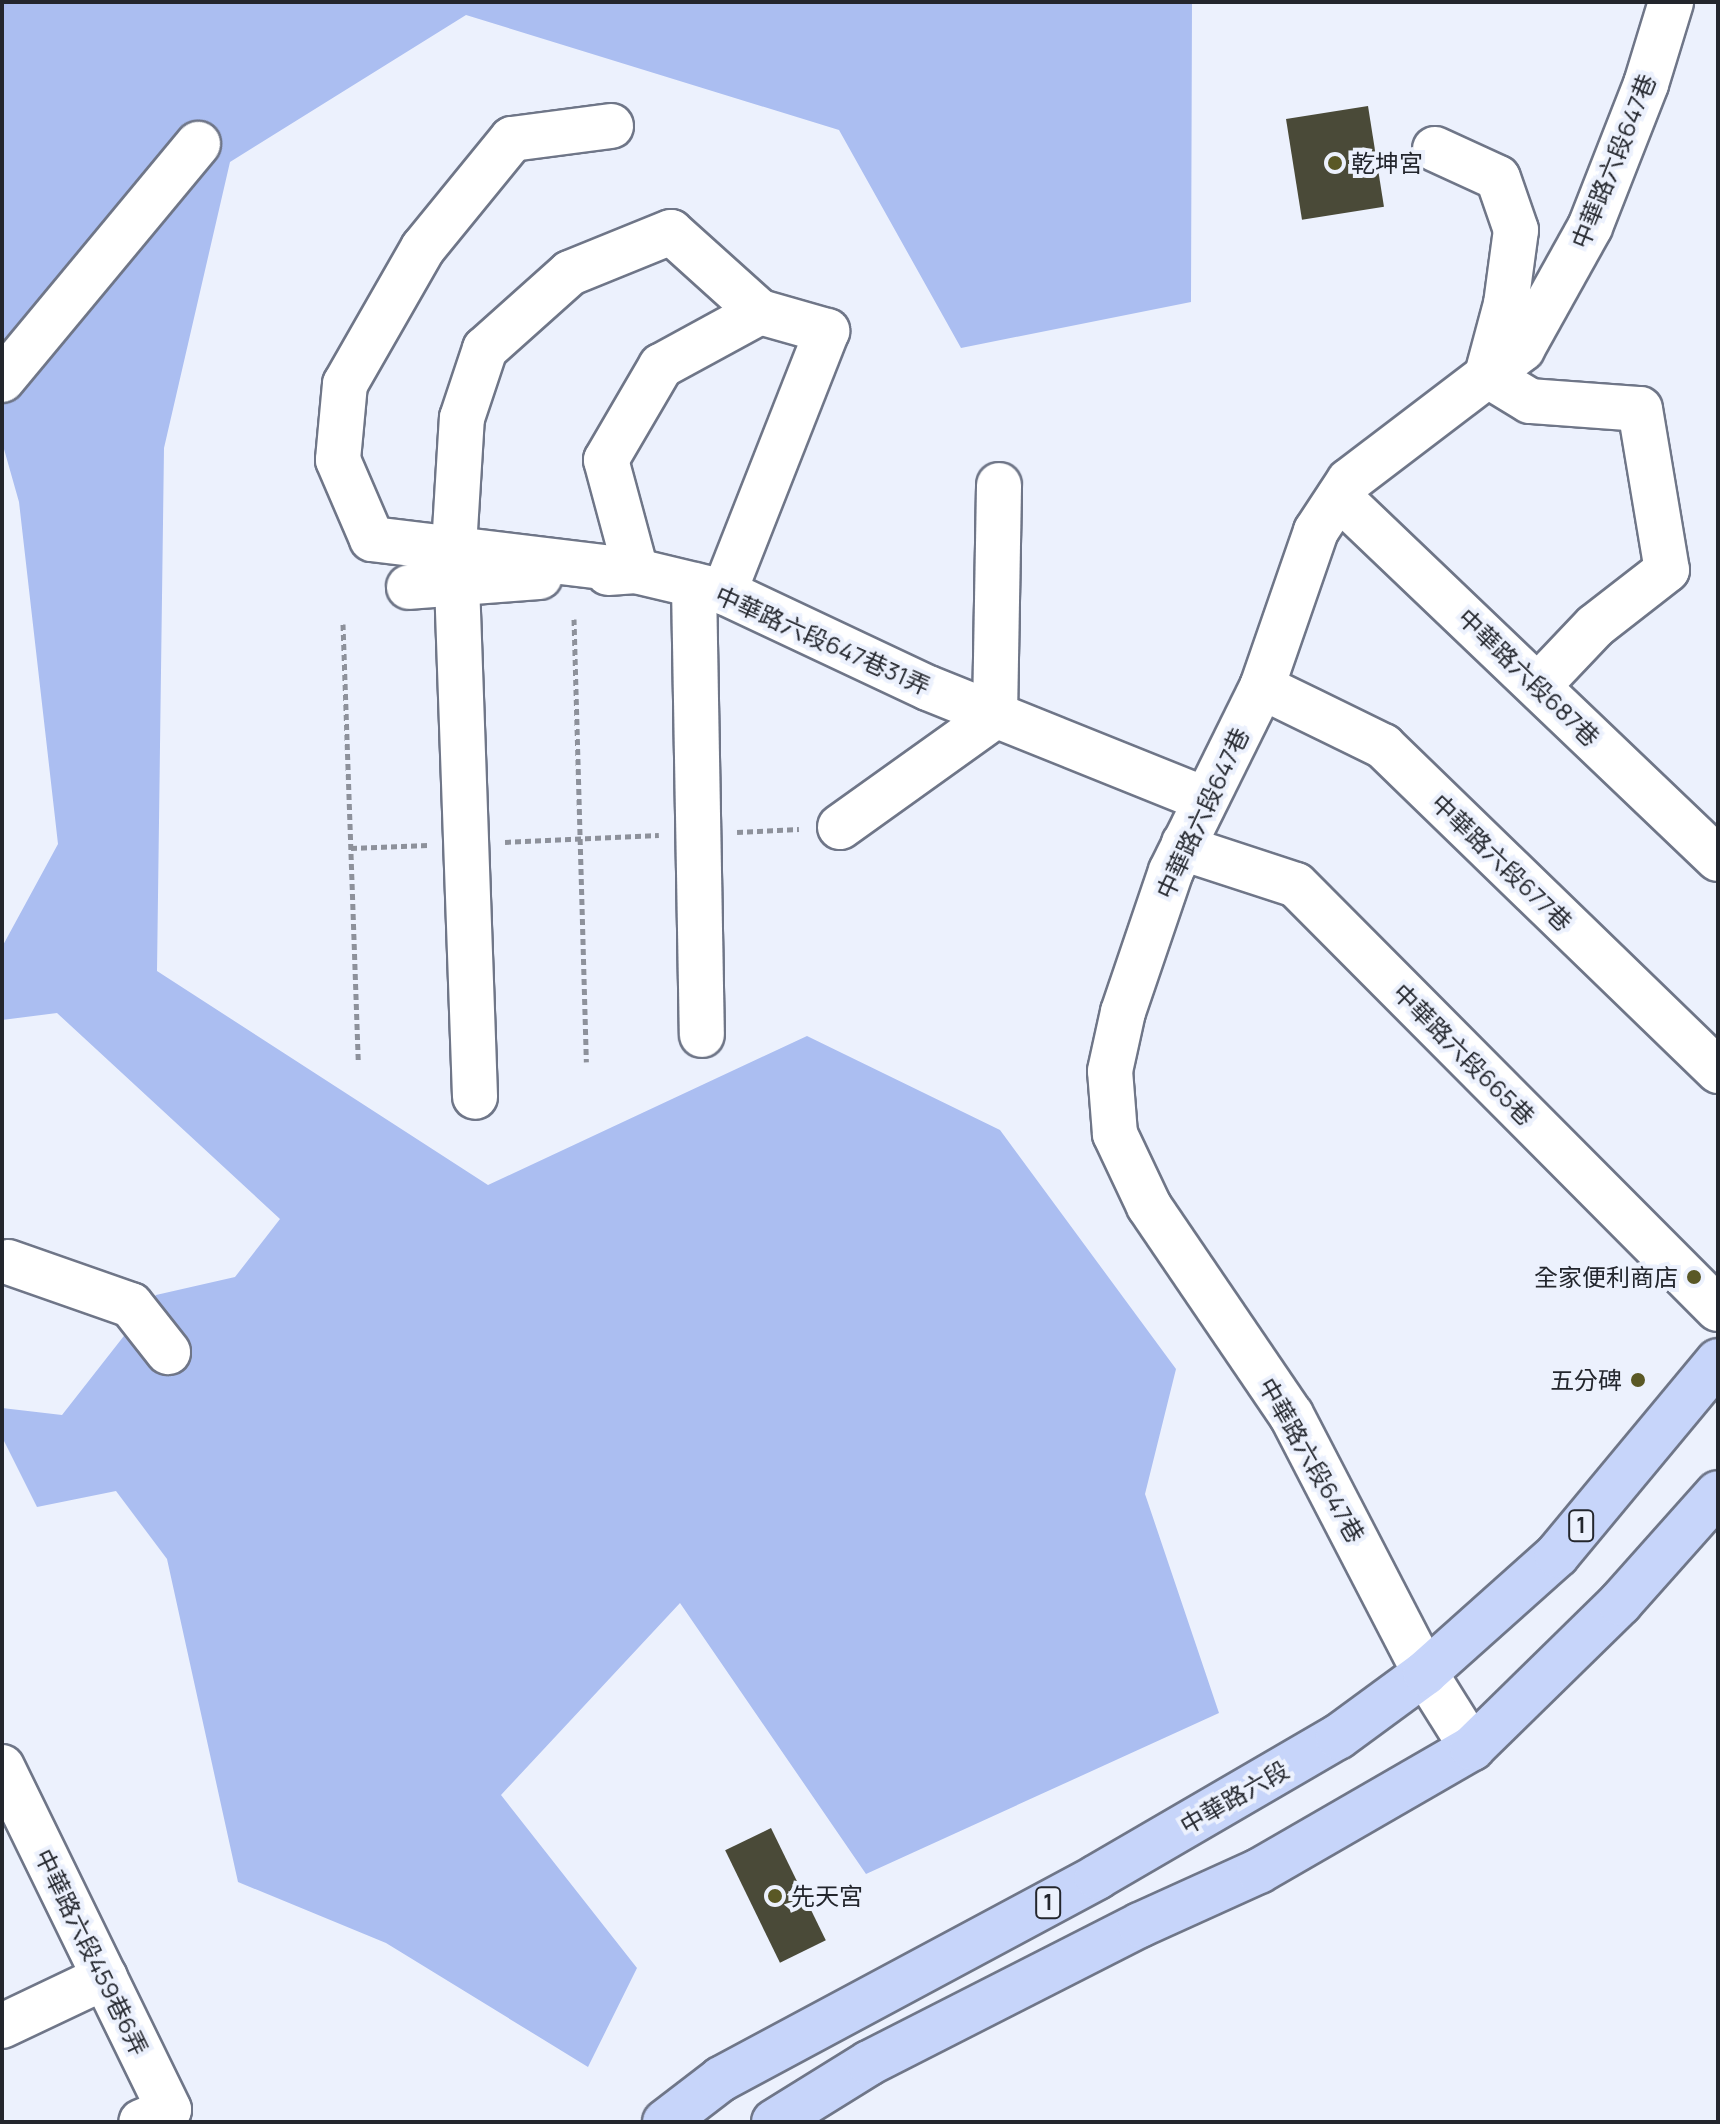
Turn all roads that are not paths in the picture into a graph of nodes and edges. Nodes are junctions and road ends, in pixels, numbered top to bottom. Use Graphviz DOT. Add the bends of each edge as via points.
graph roads {
  1 [pos="1671,2"];
  2 [pos="611,126"];
  3 [pos="198,144"];
  4 [pos="1435,149"];
  5 [pos="760,312"];
  6 [pos="1487,375"];
  7 [pos="2,380"];
  8 [pos="999,485"];
  9 [pos="1339,497"];
  10 [pos="456,565"];
  11 [pos="636,571"];
  12 [pos="409,587"];
  13 [pos="709,589"];
  14 [pos="1539,685"];
  15 [pos="1262,687"];
  16 [pos="995,716"];
  17 [pos="1204,799"];
  18 [pos="840,827"];
  19 [pos="1184,843"];
  20 [pos="1718,859"];
  21 [pos="702,1035"];
  22 [pos="1718,1071"];
  23 [pos="475,1097"];
  24 [pos="4,1263"];
  25 [pos="1718,1309"];
  26 [pos="168,1352"];
  27 [pos="1718,1361"];
  28 [pos="1718,1493"];
  29 [pos="1425,1673"];
  30 [pos="1472,1748"];
  31 [pos="2,1767"];
  32 [pos="11,1810"];
  33 [pos="105,1977"];
  34 [pos="2,2026"];
  35 [pos="161,2118"];
  36 [pos="665,2122"];
  37 [pos="774,2122"];
  1 -- 6 [label="street, 中華路六段647巷" via="1646,84 1590,227 1522,349"];
  2 -- 10 [label="street" via="512,139 423,248 345,384 338,460 372,539"];
  3 -- 7 [label="street"];
  4 -- 6 [label="street" via="1498,178 1516,230 1506,304"];
  5 -- 10 [label="street" via="671,232 570,273 485,349 462,418"];
  5 -- 11 [label="street" via="661,366 606,460"];
  5 -- 13 [label="street" via="827,331"];
  6 -- 9 [label="street, 中華路六段647巷" via="1402,436 1349,481"];
  6 -- 14 [label="street" via="1530,401 1640,409 1645,438 1667,570 1595,626"];
  8 -- 16 [label="street"];
  9 -- 14 [label="street, 中華路六段687巷"];
  9 -- 15 [label="street, 中華路六段647巷" via="1316,531"];
  10 -- 11 [label="street, 中華路六段647巷31弄"];
  10 -- 12 [label="street, 中華路六段647巷31弄"];
  10 -- 23 [label="street"];
  11 -- 13 [label="street, 中華路六段647巷31弄"];
  13 -- 16 [label="street, 中華路六段647巷31弄"];
  13 -- 21 [label="street" via="699,834"];
  14 -- 20 [label="street, 中華路六段687巷"];
  15 -- 17 [label="street, 中華路六段647巷"];
  15 -- 22 [label="street, 中華路六段677巷" via="1383,746"];
  16 -- 17 [label="street, 中華路六段647巷31弄"];
  16 -- 18 [label="street"];
  17 -- 19 [label="street, 中華路六段647巷"];
  19 -- 25 [label="street, 中華路六段665巷" via="1192,851 1296,885"];
  19 -- 29 [label="street, 中華路六段647巷" via="1123,1012 1110,1071 1115,1134 1149,1206 1291,1415"];
  24 -- 26 [label="street" via="131,1305"];
  27 -- 29 [label="main road, 中華路六段 / 1" via="1557,1555"];
  28 -- 30 [label="main road" via="1620,1603"];
  29 -- 30 [label="street, 中華路六段647巷"];
  29 -- 36 [label="main road, 中華路六段 / 1" via="1338,1737 1097,1877 721,2079"];
  30 -- 37 [label="main road" via="1259,1871 1140,1925 869,2063"];
  31 -- 32 [label="street, 中華路六段459巷6弄"];
  32 -- 33 [label="street, 中華路六段459巷6弄"];
  33 -- 34 [label="street"];
  33 -- 35 [label="street, 中華路六段459巷6弄"];
}
